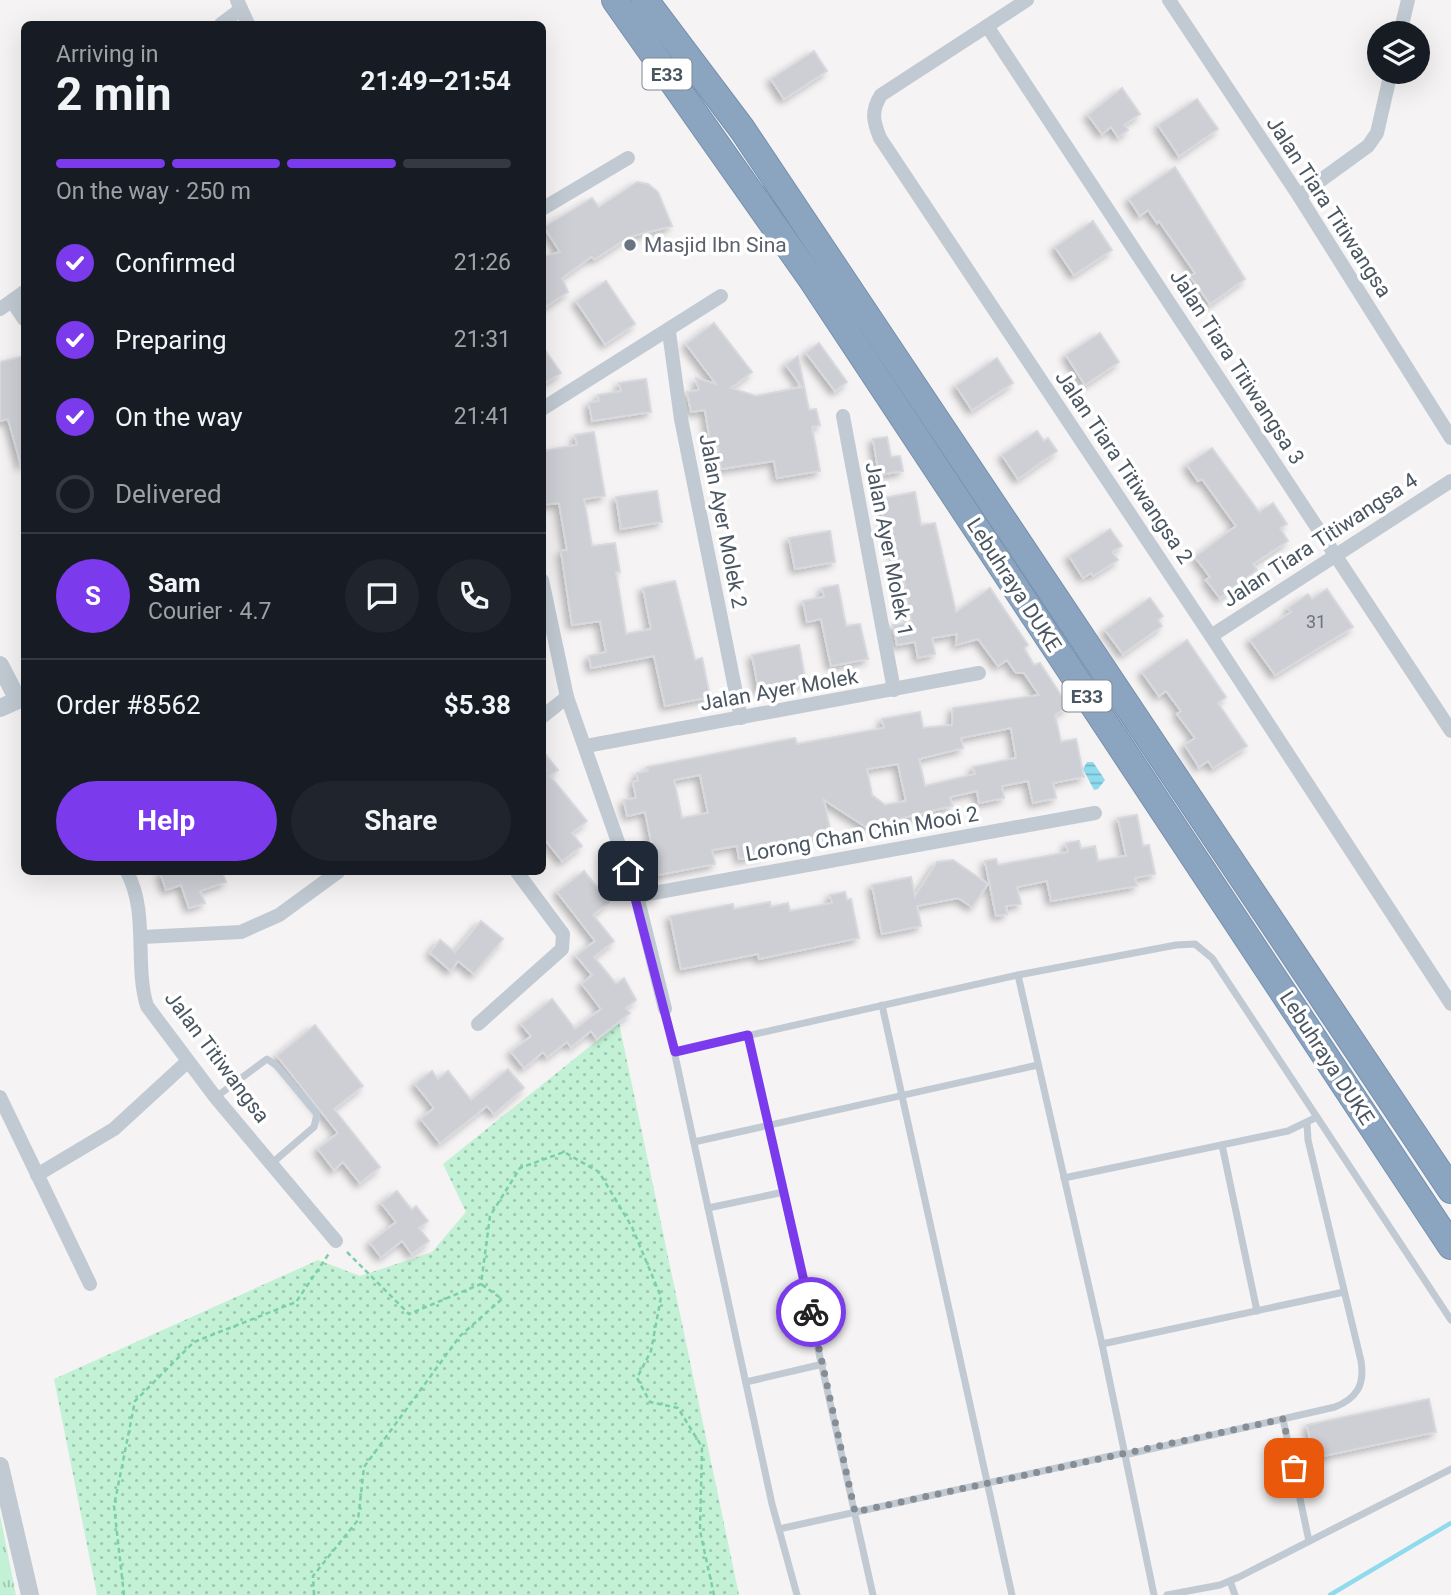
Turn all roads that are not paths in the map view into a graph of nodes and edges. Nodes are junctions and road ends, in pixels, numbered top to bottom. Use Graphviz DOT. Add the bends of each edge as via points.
graph roads {
  1 [pos="615,0"];
  2 [pos="645,0"];
  3 [pos="668,0"];
  4 [pos="1027,0"];
  5 [pos="1408,0"];
  6 [pos="1172,1"];
  7 [pos="239,5"];
  8 [pos="224,21"];
  9 [pos="247,21"];
  10 [pos="1403,21"];
  11 [pos="987,26"];
  12 [pos="1388,84"];
  13 [pos="742,129"];
  14 [pos="628,158"];
  15 [pos="1299,196"];
  16 [pos="546,207"];
  17 [pos="21,294"];
  18 [pos="721,296"];
  19 [pos="6,305"];
  20 [pos="21,317"];
  21 [pos="669,332"];
  22 [pos="546,407"];
  23 [pos="843,416"];
  24 [pos="1451,438"];
  25 [pos="1451,481"];
  26 [pos="1336,554"];
  27 [pos="546,599"];
  28 [pos="1211,636"];
  29 [pos="0,665"];
  30 [pos="979,673"];
  31 [pos="894,690"];
  32 [pos="567,697"];
  33 [pos="21,700"];
  34 [pos="21,702"];
  35 [pos="0,708"];
  36 [pos="546,714"];
  37 [pos="741,718"];
  38 [pos="1451,731"];
  39 [pos="586,746"];
  40 [pos="1095,813"];
  41 [pos="128,875"];
  42 [pos="334,875"];
  43 [pos="519,875"];
  44 [pos="637,896"];
  45 [pos="142,937"];
  46 [pos="1018,975"];
  47 [pos="1451,1004"];
  48 [pos="882,1005"];
  49 [pos="666,1009"];
  50 [pos="478,1024"];
  51 [pos="748,1035"];
  52 [pos="675,1052"];
  53 [pos="187,1062"];
  54 [pos="1038,1065"];
  55 [pos="902,1095"];
  56 [pos="0,1097"];
  57 [pos="216,1098"];
  58 [pos="1317,1117"];
  59 [pos="1307,1124"];
  60 [pos="768,1125"];
  61 [pos="694,1142"];
  62 [pos="1222,1145"];
  63 [pos="271,1164"];
  64 [pos="37,1175"];
  65 [pos="1064,1178"];
  66 [pos="1451,1190"];
  67 [pos="783,1192"];
  68 [pos="708,1208"];
  69 [pos="336,1241"];
  70 [pos="1451,1246"];
  71 [pos="90,1284"];
  72 [pos="1344,1292"];
  73 [pos="1257,1311"];
  74 [pos="1451,1320"];
  75 [pos="1101,1344"];
  76 [pos="823,1364"];
  77 [pos="746,1381"];
  78 [pos="1283,1419"];
  79 [pos="1124,1454"];
  80 [pos="0,1466"];
  81 [pos="1451,1469"];
  82 [pos="988,1483"];
  83 [pos="855,1512"];
  84 [pos="779,1530"];
  85 [pos="1309,1541"];
  86 [pos="1230,1581"];
  87 [pos="30,1595"];
  88 [pos="797,1595"];
  89 [pos="873,1595"];
  90 [pos="1012,1595"];
  91 [pos="1154,1595"];
  92 [pos="1167,1595"];
  93 [pos="1235,1595"];
  1 -- 70 [label="highway, Lebuhraya DUKE / E33" via="812,280"];
  2 -- 13 [label="highway, Lebuhraya DUKE / E33"];
  3 -- 13 [label="highway"];
  4 -- 11 [label="street, Jalan Tiara Titiwangsa 2"];
  5 -- 10 [label="street"];
  6 -- 15 [label="street, Jalan Tiara Titiwangsa"];
  7 -- 8 [label="street"];
  7 -- 9 [label="street"];
  11 -- 26 [label="street, Jalan Tiara Titiwangsa 3"];
  11 -- 28 [label="street, Jalan Tiara Titiwangsa 2" via="887,90 873,108 873,122"];
  12 -- 15 [label="street" via="1377,133 1368,146"];
  13 -- 66 [label="highway, Lebuhraya DUKE / E33"];
  14 -- 16 [label="street"];
  15 -- 24 [label="street, Jalan Tiara Titiwangsa"];
  17 -- 19 [label="street"];
  18 -- 21 [label="street"];
  19 -- 20 [label="street"];
  21 -- 22 [label="street"];
  21 -- 37 [label="street, Jalan Ayer Molek 2" via="681,419"];
  23 -- 31 [label="street, Jalan Ayer Molek 1"];
  25 -- 26 [label="street, Jalan Tiara Titiwangsa 4"];
  26 -- 28 [label="street, Jalan Tiara Titiwangsa 4"];
  26 -- 38 [label="street, Jalan Tiara Titiwangsa 3"];
  27 -- 32 [label="street"];
  28 -- 47 [label="street, Jalan Tiara Titiwangsa 2"];
  29 -- 33 [label="street"];
  30 -- 31 [label="street, Jalan Ayer Molek"];
  31 -- 37 [label="street, Jalan Ayer Molek"];
  32 -- 36 [label="street"];
  32 -- 39 [label="street"];
  34 -- 35 [label="street"];
  37 -- 39 [label="street, Jalan Ayer Molek"];
  39 -- 44 [label="street"];
  40 -- 44 [label="street, Lorong Chan Chin Mooi 2"];
  41 -- 45 [label="street, Jalan Titiwangsa"];
  42 -- 45 [label="street" via="279,915 241,932"];
  43 -- 50 [label="street" via="563,934 562,949"];
  44 -- 49 [label="street"];
  45 -- 53 [label="street, Jalan Titiwangsa" via="147,1006"];
  46 -- 48 [label="lane"];
  46 -- 54 [label="lane"];
  46 -- 58 [label="lane" via="1195,944 1212,958"];
  48 -- 51 [label="lane"];
  48 -- 55 [label="lane"];
  49 -- 52 [label="lane"];
  51 -- 52 [label="lane"];
  51 -- 60 [label="lane"];
  52 -- 61 [label="lane"];
  53 -- 57 [label="street, Jalan Titiwangsa"];
  53 -- 64 [label="street" via="114,1129"];
  54 -- 55 [label="lane"];
  54 -- 65 [label="lane"];
  55 -- 60 [label="lane"];
  55 -- 82 [label="lane"];
  56 -- 64 [label="street"];
  57 -- 63 [label="street, Jalan Titiwangsa"];
  57 -- 63 [label="lane" via="260,1062 267,1059 277,1066 317,1119 314,1127"];
  58 -- 59 [label="lane"];
  58 -- 74 [label="lane"];
  59 -- 62 [label="lane"];
  59 -- 72 [label="lane"];
  60 -- 61 [label="lane"];
  60 -- 67 [label="lane"];
  61 -- 68 [label="lane"];
  62 -- 65 [label="lane"];
  62 -- 73 [label="lane"];
  63 -- 69 [label="street, Jalan Titiwangsa"];
  64 -- 71 [label="street"];
  65 -- 75 [label="lane"];
  67 -- 68 [label="lane"];
  67 -- 76 [label="lane"];
  68 -- 77 [label="lane"];
  72 -- 73 [label="lane"];
  72 -- 78 [label="lane" via="1362,1384 1343,1404"];
  73 -- 75 [label="lane"];
  75 -- 79 [label="lane"];
  76 -- 77 [label="lane"];
  76 -- 83 [label="lane"];
  77 -- 84 [label="lane"];
  78 -- 79 [label="lane"];
  78 -- 85 [label="lane"];
  79 -- 82 [label="lane"];
  79 -- 91 [label="lane"];
  80 -- 87 [label="street"];
  81 -- 85 [label="lane"];
  82 -- 83 [label="lane"];
  82 -- 90 [label="lane"];
  83 -- 84 [label="lane"];
  83 -- 89 [label="lane"];
  84 -- 88 [label="lane"];
  85 -- 86 [label="lane"];
  86 -- 92 [label="lane"];
  86 -- 93 [label="lane"];
}
